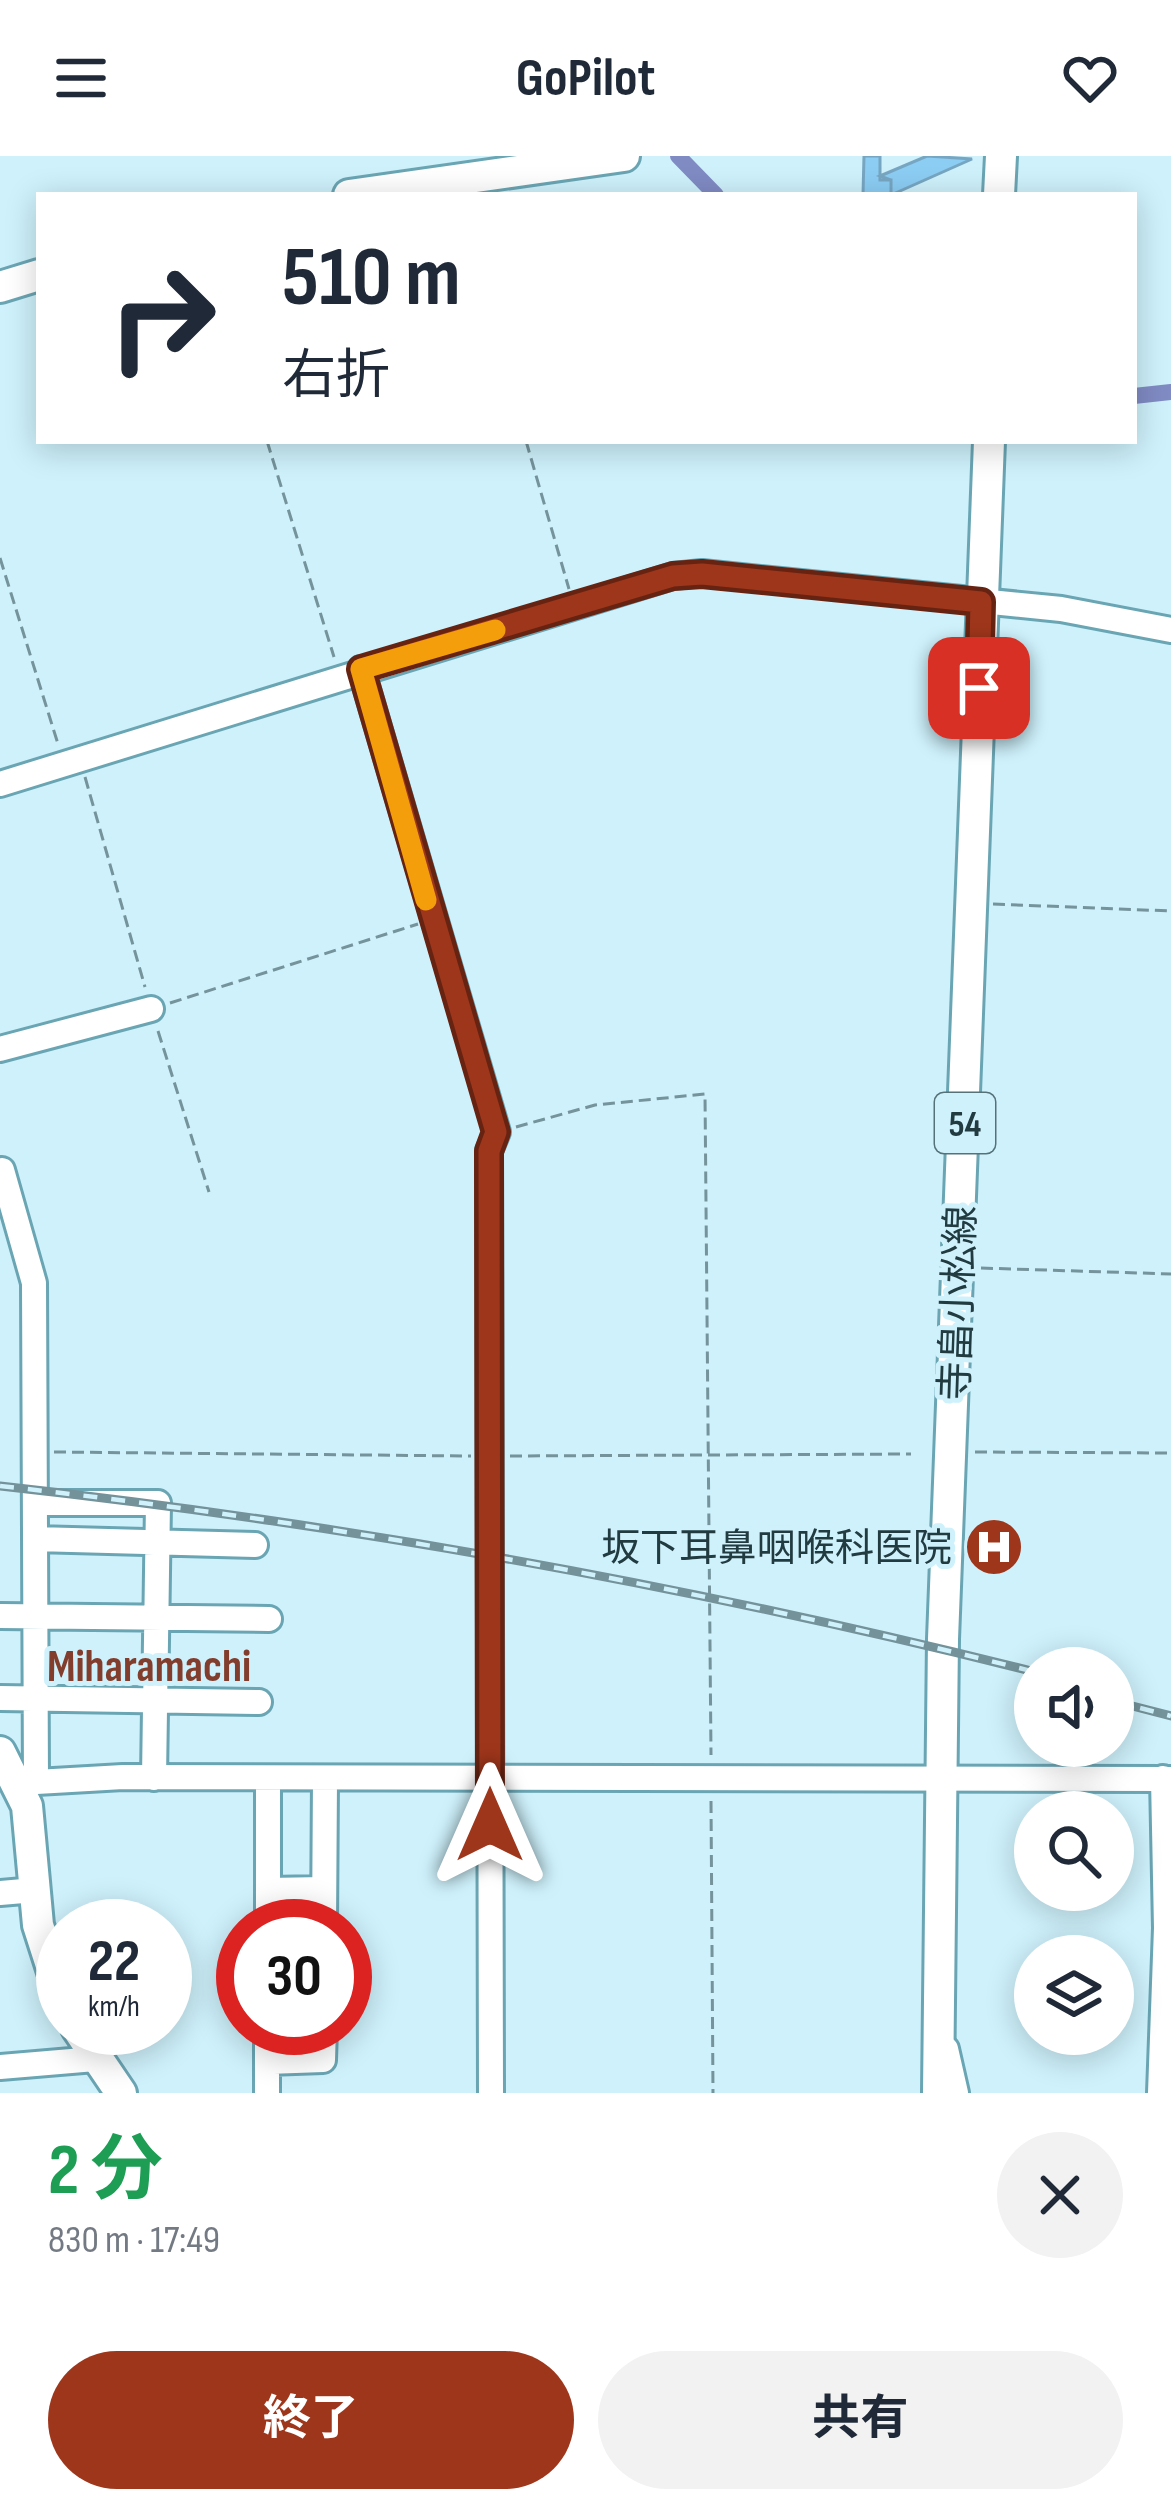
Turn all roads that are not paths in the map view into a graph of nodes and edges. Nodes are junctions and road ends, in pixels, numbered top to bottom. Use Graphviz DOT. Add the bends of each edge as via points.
graph roads {
  1 [pos="1001,156"];
  2 [pos="616,157"];
  3 [pos="370,192"];
  4 [pos="999,192"];
  5 [pos="36,276"];
  6 [pos="0,287"];
  7 [pos="989,453"];
  8 [pos="981,602"];
  9 [pos="1171,630"];
  10 [pos="350,673"];
  11 [pos="0,784"];
  12 [pos="151,1009"];
  13 [pos="0,1049"];
  14 [pos="1,1168"];
  15 [pos="35,1503"];
  16 [pos="35,1539"];
  17 [pos="158,1542"];
  18 [pos="255,1545"];
  19 [pos="0,1616"];
  20 [pos="35,1617"];
  21 [pos="156,1618"];
  22 [pos="269,1619"];
  23 [pos="0,1698"];
  24 [pos="36,1699"];
  25 [pos="156,1701"];
  26 [pos="259,1702"];
  27 [pos="11,1766"];
  28 [pos="154,1778"];
  29 [pos="1167,1779"];
  30 [pos="268,1780"];
  31 [pos="325,1780"];
  32 [pos="490,1780"];
  33 [pos="938,1781"];
  34 [pos="35,1889"];
  35 [pos="324,1889"];
  36 [pos="268,1890"];
  37 [pos="0,1893"];
  38 [pos="268,1899"];
  39 [pos="324,1899"];
  40 [pos="36,1901"];
  41 [pos="938,2038"];
  42 [pos="92,2055"];
  43 [pos="267,2055"];
  44 [pos="323,2055"];
  45 [pos="94,2059"];
  46 [pos="267,2062"];
  47 [pos="0,2067"];
  48 [pos="121,2093"];
  49 [pos="267,2093"];
  50 [pos="491,2093"];
  51 [pos="923,2093"];
  52 [pos="938,2093"];
  53 [pos="956,2093"];
  54 [pos="1160,2093"];
  1 -- 4 [label="main road"];
  2 -- 3 [label="main road"];
  5 -- 6 [label="main road"];
  7 -- 8 [label="main road, 寺畠小松線 / 54"];
  8 -- 9 [label="street"];
  8 -- 10 [label="street" via="673,576"];
  8 -- 33 [label="main road, 寺畠小松線 / 54"];
  10 -- 11 [label="street"];
  10 -- 32 [label="street" via="496,1132 488,1175"];
  12 -- 13 [label="street"];
  14 -- 15 [label="street" via="34,1283"];
  15 -- 16 [label="street"];
  15 -- 17 [label="street" via="158,1503"];
  16 -- 17 [label="street"];
  16 -- 20 [label="street"];
  17 -- 18 [label="street"];
  17 -- 21 [label="street"];
  19 -- 20 [label="street"];
  20 -- 21 [label="street"];
  20 -- 24 [label="street"];
  21 -- 22 [label="street"];
  21 -- 25 [label="street"];
  23 -- 24 [label="street"];
  24 -- 25 [label="street"];
  24 -- 27 [label="street"];
  25 -- 26 [label="street"];
  25 -- 28 [label="street"];
  27 -- 28 [label="street"];
  27 -- 34 [label="main road" via="27,1806"];
  28 -- 30 [label="street"];
  29 -- 33 [label="street"];
  29 -- 54 [label="street"];
  30 -- 31 [label="street"];
  30 -- 36 [label="street"];
  31 -- 32 [label="street"];
  31 -- 35 [label="street"];
  32 -- 33 [label="street"];
  32 -- 50 [label="street"];
  33 -- 41 [label="main road, 寺畠小松線 / 54"];
  34 -- 37 [label="street"];
  34 -- 40 [label="main road"];
  35 -- 36 [label="street"];
  35 -- 39 [label="street"];
  36 -- 38 [label="street"];
  41 -- 51 [label="street"];
  41 -- 52 [label="main road, 寺畠小松線 / 54"];
  41 -- 53 [label="street"];
  42 -- 45 [label="main road"];
  43 -- 46 [label="street"];
  44 -- 46 [label="street"];
  45 -- 47 [label="street"];
  45 -- 48 [label="main road"];
  46 -- 49 [label="street"];
}
